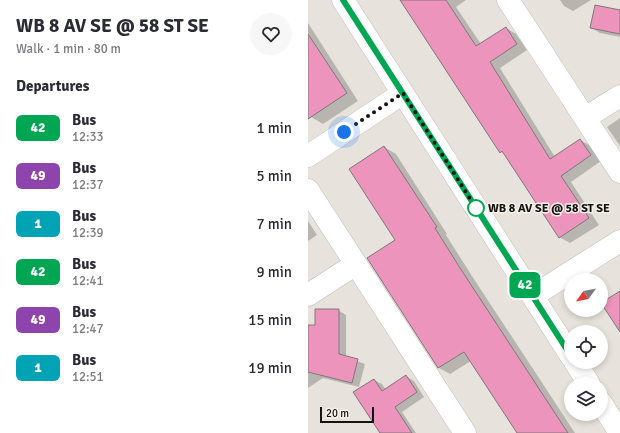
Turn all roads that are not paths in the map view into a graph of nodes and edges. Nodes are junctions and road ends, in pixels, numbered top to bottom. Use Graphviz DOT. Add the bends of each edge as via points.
graph roads {
  1 [pos="343,0"];
  2 [pos="508,0"];
  3 [pos="403,93"];
  4 [pos="620,96"];
  5 [pos="585,118"];
  6 [pos="308,156"];
  7 [pos="620,172"];
  8 [pos="308,190"];
  9 [pos="620,241"];
  10 [pos="356,264"];
  11 [pos="308,295"];
  12 [pos="533,296"];
  13 [pos="564,345"];
  14 [pos="608,414"];
  15 [pos="465,433"];
  16 [pos="620,433"];
  1 -- 3 [label="street"];
  2 -- 5 [label="street"];
  3 -- 6 [label="street"];
  3 -- 12 [label="street"];
  4 -- 5 [label="street"];
  5 -- 7 [label="street"];
  8 -- 10 [label="street"];
  9 -- 12 [label="street"];
  10 -- 11 [label="street"];
  10 -- 15 [label="street"];
  12 -- 13 [label="street"];
  14 -- 16 [label="street"];
}
